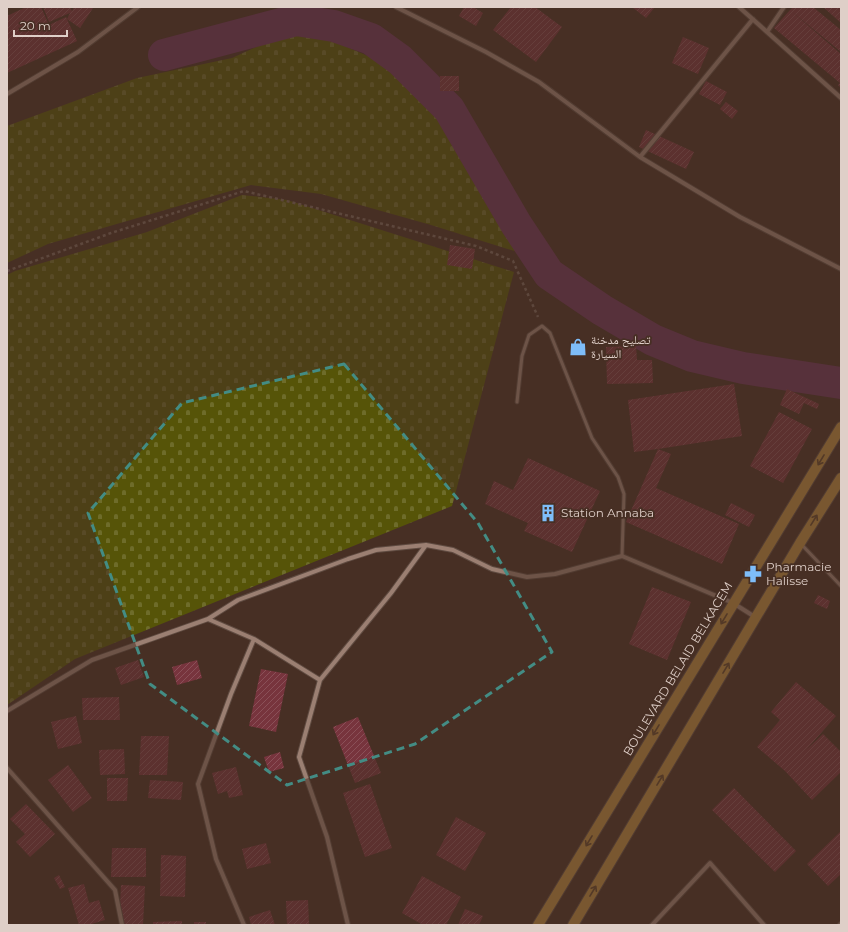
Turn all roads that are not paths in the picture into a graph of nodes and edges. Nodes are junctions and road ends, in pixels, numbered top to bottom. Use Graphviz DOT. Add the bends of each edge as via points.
graph roads {
  1 [pos="138,7"];
  2 [pos="396,7"];
  3 [pos="739,7"];
  4 [pos="784,7"];
  5 [pos="402,8"];
  6 [pos="752,19"];
  7 [pos="767,32"];
  8 [pos="7,94"];
  9 [pos="841,98"];
  10 [pos="640,156"];
  11 [pos="841,269"];
  12 [pos="517,402"];
  13 [pos="841,427"];
  14 [pos="841,478"];
  15 [pos="800,542"];
  16 [pos="426,545"];
  17 [pos="622,556"];
  18 [pos="841,586"];
  19 [pos="733,603"];
  20 [pos="756,618"];
  21 [pos="208,619"];
  22 [pos="254,639"];
  23 [pos="320,680"];
  24 [pos="7,711"];
  25 [pos="7,768"];
  26 [pos="122,925"];
  27 [pos="244,925"];
  28 [pos="348,925"];
  29 [pos="538,925"];
  30 [pos="574,925"];
  31 [pos="652,925"];
  32 [pos="764,925"];
  1 -- 8 [label="street" via="78,52"];
  2 -- 5 [label="street"];
  3 -- 6 [label="street"];
  4 -- 7 [label="street"];
  5 -- 10 [label="street" via="539,82"];
  6 -- 7 [label="street"];
  6 -- 10 [label="street"];
  7 -- 9 [label="street"];
  10 -- 11 [label="street" via="740,217"];
  12 -- 17 [label="lane" via="522,356 529,335 542,326 550,333 592,438 618,477 624,494"];
  13 -- 19 [label="main road, BOULEVARD BELAID BELKACEM, one-way"];
  15 -- 14 [label="main road, one-way"];
  15 -- 18 [label="lane"];
  15 -- 20 [label="main road"];
  16 -- 17 [label="street" via="453,550 492,569 526,577 556,574"];
  16 -- 21 [label="street" via="376,550 348,559 238,600"];
  16 -- 23 [label="street" via="391,593"];
  17 -- 19 [label="street"];
  19 -- 20 [label="street"];
  19 -- 29 [label="main road, BOULEVARD BELAID BELKACEM, one-way"];
  30 -- 20 [label="main road, one-way"];
  21 -- 22 [label="street"];
  21 -- 24 [label="street" via="92,660"];
  22 -- 23 [label="street"];
  22 -- 27 [label="street" via="198,784 216,859"];
  23 -- 28 [label="street" via="299,757 327,837"];
  25 -- 26 [label="street" via="115,890"];
  31 -- 32 [label="street" via="710,863"];
}
